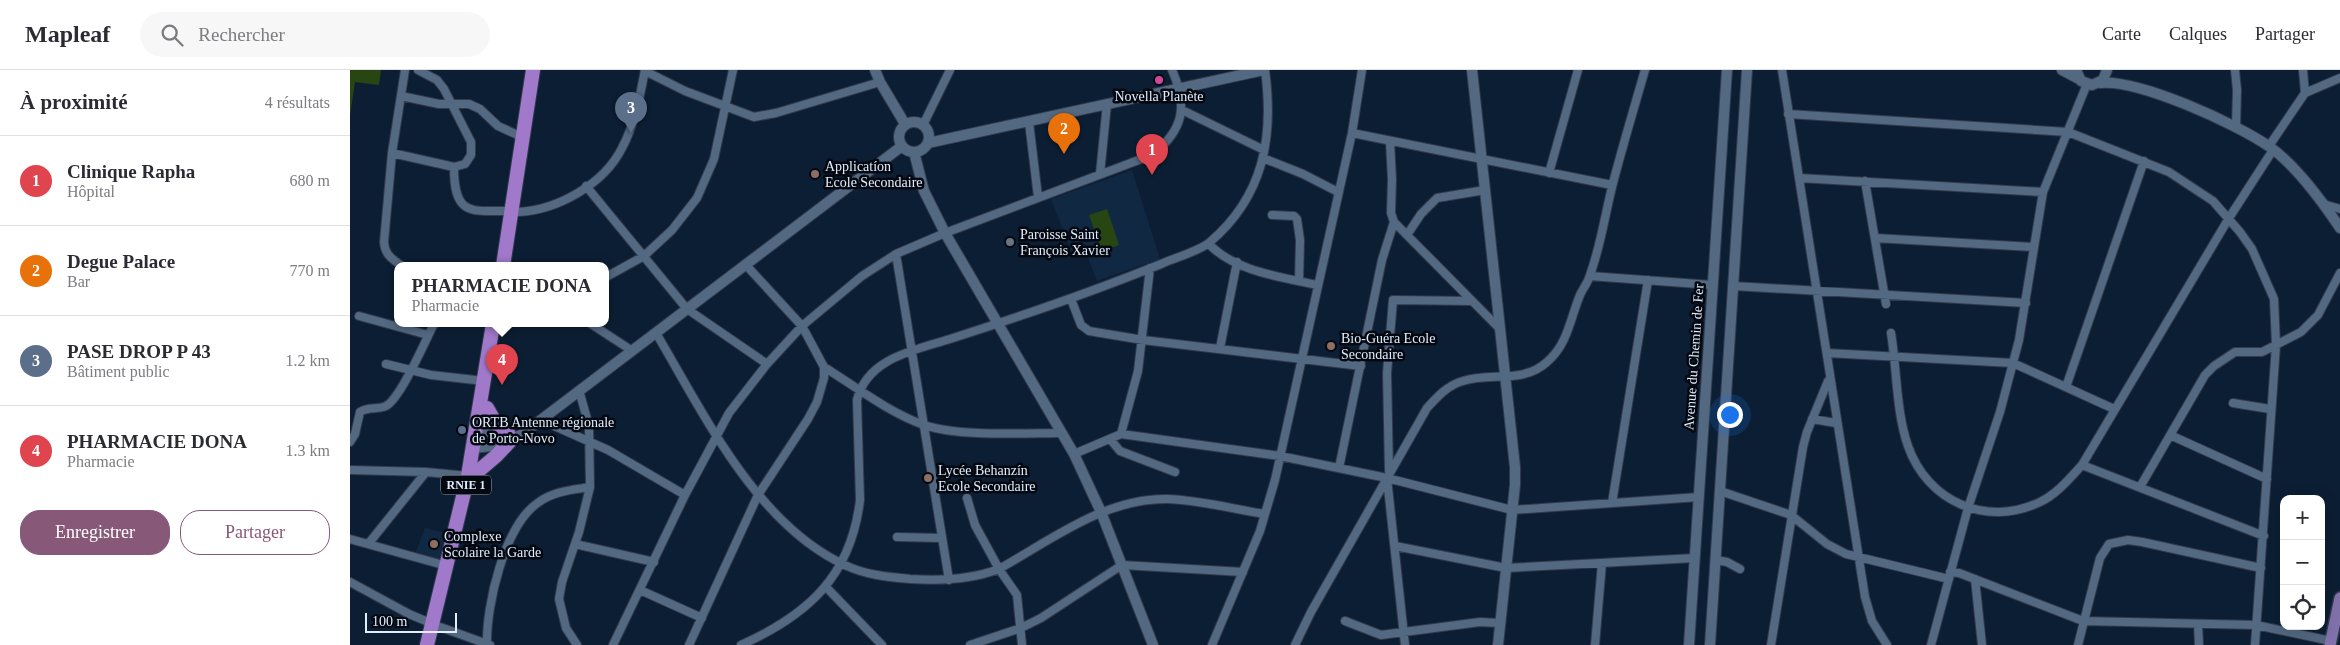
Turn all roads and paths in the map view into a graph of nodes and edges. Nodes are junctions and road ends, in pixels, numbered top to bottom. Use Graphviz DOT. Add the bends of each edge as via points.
graph roads {
  1 [pos="405,70"];
  2 [pos="418,70"];
  3 [pos="533,70"];
  4 [pos="540,70"];
  5 [pos="645,70"];
  6 [pos="733,70"];
  7 [pos="875,70"];
  8 [pos="950,70"];
  9 [pos="1172,70"];
  10 [pos="1264,70"];
  11 [pos="1362,70"];
  12 [pos="1472,70"];
  13 [pos="1578,70"];
  14 [pos="1645,70"];
  15 [pos="1727,70"];
  16 [pos="1747,70"];
  17 [pos="1782,70"];
  18 [pos="2062,70"];
  19 [pos="2109,70"];
  20 [pos="2235,70"];
  21 [pos="2303,70"];
  22 [pos="2081,78"];
  23 [pos="2340,78"];
  24 [pos="880,82"];
  25 [pos="2100,83"];
  26 [pos="2137,87"];
  27 [pos="1180,88"];
  28 [pos="2305,93"];
  29 [pos="401,96"];
  30 [pos="1106,104"];
  31 [pos="452,105"];
  32 [pos="726,106"];
  33 [pos="1182,110"];
  34 [pos="1788,114"];
  35 [pos="1029,122"];
  36 [pos="905,124"];
  37 [pos="924,124"];
  38 [pos="2236,128"];
  39 [pos="2068,132"];
  40 [pos="1352,133"];
  41 [pos="522,137"];
  42 [pos="928,142"];
  43 [pos="1390,142"];
  44 [pos="902,146"];
  45 [pos="2271,148"];
  46 [pos="392,152"];
  47 [pos="914,152"];
  48 [pos="1264,154"];
  49 [pos="1481,160"];
  50 [pos="2144,161"];
  51 [pos="454,167"];
  52 [pos="1550,172"];
  53 [pos="1100,174"];
  54 [pos="1799,178"];
  55 [pos="1865,181"];
  56 [pos="1612,185"];
  57 [pos="586,186"];
  58 [pos="1485,190"];
  59 [pos="1338,192"];
  60 [pos="2043,192"];
  61 [pos="1038,197"];
  62 [pos="2323,204"];
  63 [pos="2340,209"];
  64 [pos="515,211"];
  65 [pos="1272,216"];
  66 [pos="2229,218"];
  67 [pos="1394,222"];
  68 [pos="2340,228"];
  69 [pos="945,233"];
  70 [pos="1407,235"];
  71 [pos="1875,238"];
  72 [pos="1208,244"];
  73 [pos="2033,247"];
  74 [pos="896,254"];
  75 [pos="644,256"];
  76 [pos="396,262"];
  77 [pos="504,262"];
  78 [pos="510,262"];
  79 [pos="1237,262"];
  80 [pos="746,264"];
  81 [pos="1150,268"];
  82 [pos="2340,273"];
  83 [pos="609,275"];
  84 [pos="1590,276"];
  85 [pos="1648,280"];
  86 [pos="1299,281"];
  87 [pos="1317,285"];
  88 [pos="1712,285"];
  89 [pos="1733,286"];
  90 [pos="1817,292"];
  91 [pos="1885,296"];
  92 [pos="1071,299"];
  93 [pos="1471,301"];
  94 [pos="2026,303"];
  95 [pos="1886,304"];
  96 [pos="687,309"];
  97 [pos="359,316"];
  98 [pos="997,324"];
  99 [pos="394,326"];
  100 [pos="802,326"];
  101 [pos="399,327"];
  102 [pos="432,327"];
  103 [pos="493,327"];
  104 [pos="500,327"];
  105 [pos="596,327"];
  106 [pos="1499,328"];
  107 [pos="656,333"];
  108 [pos="1891,333"];
  109 [pos="428,335"];
  110 [pos="1143,340"];
  111 [pos="2276,345"];
  112 [pos="1220,348"];
  113 [pos="631,350"];
  114 [pos="913,350"];
  115 [pos="1826,353"];
  116 [pos="1895,356"];
  117 [pos="1301,358"];
  118 [pos="2013,363"];
  119 [pos="386,364"];
  120 [pos="767,364"];
  121 [pos="1362,366"];
  122 [pos="824,367"];
  123 [pos="412,369"];
  124 [pos="1505,378"];
  125 [pos="484,380"];
  126 [pos="1829,380"];
  127 [pos="2066,387"];
  128 [pos="860,389"];
  129 [pos="579,390"];
  130 [pos="2233,404"];
  131 [pos="487,408"];
  132 [pos="2114,409"];
  133 [pos="2270,409"];
  134 [pos="1812,419"];
  135 [pos="541,420"];
  136 [pos="1836,423"];
  137 [pos="924,425"];
  138 [pos="480,431"];
  139 [pos="1062,433"];
  140 [pos="1121,434"];
  141 [pos="717,435"];
  142 [pos="2170,435"];
  143 [pos="513,436"];
  144 [pos="1110,439"];
  145 [pos="350,442"];
  146 [pos="590,443"];
  147 [pos="477,447"];
  148 [pos="1074,454"];
  149 [pos="1280,456"];
  150 [pos="2082,465"];
  151 [pos="1339,468"];
  152 [pos="350,470"];
  153 [pos="426,472"];
  154 [pos="1175,472"];
  155 [pos="472,474"];
  156 [pos="1388,476"];
  157 [pos="2267,479"];
  158 [pos="590,487"];
  159 [pos="2140,487"];
  160 [pos="1720,491"];
  161 [pos="684,495"];
  162 [pos="758,495"];
  163 [pos="1698,497"];
  164 [pos="967,498"];
  165 [pos="1612,504"];
  166 [pos="1968,508"];
  167 [pos="1512,510"];
  168 [pos="1101,512"];
  169 [pos="1265,514"];
  170 [pos="1791,515"];
  171 [pos="2264,536"];
  172 [pos="897,537"];
  173 [pos="942,538"];
  174 [pos="350,539"];
  175 [pos="369,542"];
  176 [pos="575,544"];
  177 [pos="1395,546"];
  178 [pos="1694,558"];
  179 [pos="1858,558"];
  180 [pos="1715,560"];
  181 [pos="654,562"];
  182 [pos="840,563"];
  183 [pos="1602,563"];
  184 [pos="1122,565"];
  185 [pos="447,566"];
  186 [pos="1506,568"];
  187 [pos="2261,568"];
  188 [pos="999,569"];
  189 [pos="1740,569"];
  190 [pos="1243,572"];
  191 [pos="1950,575"];
  192 [pos="1975,579"];
  193 [pos="949,580"];
  194 [pos="350,582"];
  195 [pos="826,587"];
  196 [pos="640,590"];
  197 [pos="2340,598"];
  198 [pos="702,618"];
  199 [pos="1345,621"];
  200 [pos="2083,621"];
  201 [pos="1499,623"];
  202 [pos="2198,624"];
  203 [pos="2256,625"];
  204 [pos="437,626"];
  205 [pos="1021,628"];
  206 [pos="1404,633"];
  207 [pos="2330,643"];
  208 [pos="427,645"];
  209 [pos="436,645"];
  210 [pos="488,645"];
  211 [pos="577,645"];
  212 [pos="613,645"];
  213 [pos="689,645"];
  214 [pos="741,645"];
  215 [pos="882,645"];
  216 [pos="970,645"];
  217 [pos="1022,645"];
  218 [pos="1153,645"];
  219 [pos="1212,645"];
  220 [pos="1296,645"];
  221 [pos="1405,645"];
  222 [pos="1498,645"];
  223 [pos="1595,645"];
  224 [pos="1689,645"];
  225 [pos="1710,645"];
  226 [pos="1771,645"];
  227 [pos="1887,645"];
  228 [pos="1931,645"];
  229 [pos="1982,645"];
  230 [pos="2078,645"];
  231 [pos="2199,645"];
  232 [pos="2255,645"];
  1 -- 29 [label="street"];
  2 -- 31 [label="street" via="437,80"];
  3 -- 41 [label="highway"];
  4 -- 64 [label="highway"];
  5 -- 32 [label="street" via="684,91"];
  5 -- 57 [label="street" via="632,124 622,148 604,172"];
  6 -- 32 [label="street"];
  7 -- 24 [label="main road"];
  8 -- 37 [label="street"];
  9 -- 27 [label="street"];
  10 -- 27 [label="main road"];
  10 -- 48 [label="street" via="1269,110"];
  11 -- 40 [label="street"];
  12 -- 49 [label="main road"];
  13 -- 52 [label="street"];
  14 -- 56 [label="street"];
  15 -- 88 [label="main road, Avenue du Chemin de Fer"];
  16 -- 89 [label="main road"];
  17 -- 34 [label="street"];
  18 -- 22 [label="main road"];
  19 -- 25 [label="main road"];
  19 -- 26 [label="main road"];
  20 -- 38 [label="street" via="2238,90"];
  21 -- 28 [label="street"];
  22 -- 25 [label="main road"];
  22 -- 39 [label="street"];
  23 -- 28 [label="street"];
  24 -- 32 [label="street" via="764,116 754,116"];
  24 -- 36 [label="main road"];
  25 -- 26 [label="main road" via="2117,82"];
  26 -- 38 [label="main road"];
  27 -- 30 [label="main road"];
  27 -- 33 [label="street"];
  28 -- 45 [label="street"];
  29 -- 31 [label="street"];
  29 -- 46 [label="street"];
  30 -- 35 [label="main road"];
  30 -- 53 [label="street"];
  31 -- 41 [label="street" via="469,104 498,126"];
  31 -- 51 [label="street" via="472,148 469,160"];
  32 -- 75 [label="street" via="706,180 672,230"];
  33 -- 48 [label="street"];
  33 -- 53 [label="street" via="1176,130 1164,146 1152,155"];
  34 -- 39 [label="street"];
  34 -- 54 [label="street"];
  35 -- 42 [label="main road"];
  35 -- 61 [label="street"];
  36 -- 37 [label="main road"];
  36 -- 44 [label="main road" via="899,137"];
  37 -- 42 [label="main road" via="929,133"];
  38 -- 45 [label="main road"];
  39 -- 50 [label="street"];
  39 -- 60 [label="street"];
  40 -- 43 [label="street"];
  40 -- 59 [label="street"];
  41 -- 64 [label="highway"];
  42 -- 47 [label="main road" via="925,148"];
  43 -- 49 [label="street"];
  43 -- 67 [label="street" via="1391,213"];
  44 -- 47 [label="main road"];
  44 -- 80 [label="main road"];
  45 -- 62 [label="main road"];
  45 -- 66 [label="street"];
  46 -- 51 [label="street"];
  46 -- 76 [label="street" via="384,249"];
  47 -- 69 [label="main road" via="924,191"];
  48 -- 59 [label="street"];
  48 -- 72 [label="street" via="1253,186 1241,206"];
  49 -- 52 [label="street"];
  49 -- 58 [label="main road"];
  50 -- 66 [label="street" via="2193,186"];
  50 -- 127 [label="street"];
  51 -- 64 [label="street" via="456,195 464,206 476,210"];
  52 -- 56 [label="street"];
  53 -- 61 [label="street"];
  54 -- 55 [label="street"];
  54 -- 90 [label="street"];
  55 -- 60 [label="street"];
  55 -- 71 [label="street"];
  56 -- 84 [label="street"];
  57 -- 64 [label="street" via="574,196 543,209"];
  57 -- 75 [label="street"];
  58 -- 70 [label="street" via="1437,198"];
  58 -- 106 [label="main road"];
  59 -- 87 [label="street"];
  60 -- 73 [label="street"];
  61 -- 69 [label="street"];
  62 -- 63 [label="street"];
  62 -- 68 [label="main road"];
  64 -- 77 [label="highway"];
  64 -- 78 [label="highway"];
  65 -- 86 [label="street" via="1297,218"];
  66 -- 111 [label="street" via="2252,249 2274,299"];
  66 -- 132 [label="street"];
  67 -- 70 [label="street"];
  67 -- 121 [label="street" via="1382,260"];
  69 -- 74 [label="street"];
  69 -- 98 [label="main road"];
  70 -- 93 [label="street"];
  71 -- 73 [label="street"];
  71 -- 91 [label="street"];
  72 -- 79 [label="street"];
  72 -- 81 [label="street"];
  73 -- 94 [label="street"];
  74 -- 100 [label="street" via="862,276"];
  74 -- 114 [label="street"];
  75 -- 83 [label="street"];
  75 -- 96 [label="street"];
  79 -- 86 [label="street"];
  79 -- 112 [label="street"];
  80 -- 96 [label="main road"];
  80 -- 100 [label="street"];
  81 -- 92 [label="street"];
  81 -- 110 [label="street"];
  82 -- 111 [label="street" via="2318,315 2301,332"];
  84 -- 85 [label="street"];
  84 -- 124 [label="street" via="1579,296 1569,331 1553,356 1538,368"];
  85 -- 88 [label="street"];
  85 -- 165 [label="street"];
  86 -- 87 [label="street"];
  87 -- 117 [label="street"];
  88 -- 163 [label="main road, Avenue du Chemin de Fer"];
  89 -- 90 [label="street"];
  89 -- 160 [label="main road"];
  90 -- 91 [label="street"];
  90 -- 115 [label="street"];
  91 -- 94 [label="street"];
  91 -- 95 [label="street"];
  92 -- 98 [label="street"];
  92 -- 110 [label="street" via="1084,329"];
  93 -- 106 [label="street"];
  93 -- 156 [label="street" via="1393,300 1386,373"];
  94 -- 118 [label="street"];
  96 -- 107 [label="main road"];
  96 -- 120 [label="street"];
  97 -- 99 [label="street"];
  98 -- 114 [label="street"];
  98 -- 139 [label="main road"];
  100 -- 120 [label="street"];
  100 -- 122 [label="street"];
  101 -- 109 [label="street"];
  102 -- 109 [label="street"];
  103 -- 125 [label="highway, RNIE 1"];
  104 -- 131 [label="highway, RNIE 1"];
  105 -- 113 [label="street"];
  106 -- 124 [label="main road"];
  107 -- 113 [label="main road"];
  107 -- 141 [label="street"];
  108 -- 116 [label="street"];
  109 -- 123 [label="street"];
  110 -- 112 [label="street"];
  110 -- 140 [label="street"];
  111 -- 133 [label="street"];
  111 -- 142 [label="street" via="2262,352 2235,352 2214,366 2205,375"];
  112 -- 117 [label="street"];
  113 -- 129 [label="main road"];
  114 -- 128 [label="street" via="884,362"];
  114 -- 137 [label="street"];
  115 -- 116 [label="street"];
  115 -- 126 [label="street"];
  116 -- 118 [label="street"];
  116 -- 166 [label="street" via="1903,430 1914,460 1942,495"];
  117 -- 121 [label="street"];
  117 -- 149 [label="street"];
  118 -- 127 [label="street"];
  118 -- 166 [label="street" via="1987,456"];
  119 -- 123 [label="street"];
  120 -- 141 [label="street" via="738,400"];
  121 -- 151 [label="street"];
  122 -- 128 [label="street"];
  122 -- 162 [label="street" via="821,389 808,419"];
  123 -- 125 [label="street"];
  123 -- 145 [label="street" via="389,404 360,412"];
  124 -- 156 [label="street" via="1464,380 1449,387 1427,408"];
  124 -- 167 [label="main road" via="1515,467"];
  125 -- 138 [label="highway, RNIE 1"];
  126 -- 134 [label="street"];
  126 -- 136 [label="street"];
  127 -- 132 [label="street"];
  128 -- 137 [label="street" via="894,412"];
  128 -- 182 [label="street" via="856,411 860,500 856,522"];
  129 -- 135 [label="main road"];
  129 -- 146 [label="street"];
  130 -- 133 [label="street"];
  131 -- 138 [label="highway, RNIE 1"];
  131 -- 143 [label="highway" via="496,424"];
  132 -- 150 [label="street"];
  133 -- 157 [label="street"];
  134 -- 136 [label="street"];
  134 -- 170 [label="street" via="1803,447"];
  135 -- 143 [label="main road"];
  135 -- 146 [label="street"];
  136 -- 179 [label="street"];
  137 -- 139 [label="street" via="958,431"];
  137 -- 173 [label="street"];
  138 -- 143 [label="main road"];
  138 -- 147 [label="highway, RNIE 1"];
  139 -- 148 [label="main road"];
  140 -- 144 [label="street"];
  140 -- 149 [label="street"];
  141 -- 161 [label="street"];
  141 -- 162 [label="street"];
  142 -- 157 [label="street"];
  142 -- 159 [label="street"];
  143 -- 147 [label="main road" via="492,446"];
  143 -- 155 [label="highway" via="496,456"];
  144 -- 148 [label="street"];
  144 -- 154 [label="street" via="1120,451"];
  146 -- 158 [label="street"];
  146 -- 161 [label="street" via="620,456"];
  147 -- 155 [label="highway, RNIE 1"];
  148 -- 168 [label="main road"];
  149 -- 151 [label="street"];
  149 -- 169 [label="street"];
  150 -- 159 [label="street"];
  150 -- 166 [label="street" via="2053,494 2034,504 2018,510 1991,512"];
  151 -- 156 [label="street"];
  152 -- 153 [label="street"];
  153 -- 155 [label="street"];
  153 -- 175 [label="street"];
  155 -- 185 [label="highway, RNIE 1"];
  155 -- 204 [label="highway, RNIE 1"];
  156 -- 167 [label="street"];
  156 -- 177 [label="street"];
  156 -- 220 [label="street" via="1311,612"];
  157 -- 171 [label="street"];
  158 -- 176 [label="street"];
  158 -- 210 [label="street" via="554,494 537,502 522,521 509,544 492,592"];
  159 -- 171 [label="street"];
  160 -- 170 [label="street"];
  160 -- 180 [label="main road"];
  161 -- 181 [label="street"];
  162 -- 182 [label="street" via="795,534"];
  162 -- 198 [label="street"];
  163 -- 165 [label="street"];
  163 -- 178 [label="main road, Avenue du Chemin de Fer"];
  164 -- 188 [label="street" via="975,525"];
  165 -- 167 [label="street"];
  166 -- 191 [label="street"];
  167 -- 186 [label="main road"];
  168 -- 169 [label="street" via="1129,503 1167,499"];
  168 -- 184 [label="main road"];
  168 -- 188 [label="street"];
  169 -- 190 [label="street"];
  170 -- 179 [label="street" via="1827,544"];
  170 -- 226 [label="street"];
  171 -- 187 [label="street"];
  172 -- 173 [label="street"];
  173 -- 193 [label="street"];
  174 -- 175 [label="street"];
  175 -- 185 [label="street"];
  176 -- 181 [label="street"];
  176 -- 211 [label="street" via="559,599 566,628"];
  177 -- 186 [label="street"];
  177 -- 206 [label="street"];
  178 -- 183 [label="street"];
  178 -- 224 [label="main road, Avenue du Chemin de Fer"];
  179 -- 191 [label="street"];
  179 -- 227 [label="street" via="1868,610"];
  180 -- 189 [label="street"];
  180 -- 225 [label="main road"];
  181 -- 196 [label="street"];
  182 -- 193 [label="street" via="893,578"];
  182 -- 195 [label="street"];
  183 -- 186 [label="street"];
  183 -- 223 [label="street"];
  184 -- 190 [label="street"];
  184 -- 205 [label="street"];
  184 -- 218 [label="main road"];
  185 -- 204 [label="highway, RNIE 1"];
  186 -- 201 [label="main road"];
  187 -- 200 [label="street" via="2142,542 2110,544 2100,558"];
  187 -- 203 [label="street"];
  188 -- 193 [label="street"];
  188 -- 205 [label="street" via="1017,596"];
  190 -- 219 [label="street"];
  191 -- 192 [label="street"];
  191 -- 228 [label="street"];
  192 -- 200 [label="street"];
  192 -- 229 [label="street"];
  194 -- 204 [label="street"];
  195 -- 214 [label="street" via="780,626"];
  195 -- 215 [label="street"];
  196 -- 198 [label="street"];
  196 -- 212 [label="street"];
  197 -- 207 [label="main road"];
  198 -- 213 [label="street"];
  199 -- 206 [label="street" via="1381,635"];
  200 -- 202 [label="street"];
  200 -- 230 [label="street"];
  201 -- 206 [label="street" via="1480,622"];
  201 -- 222 [label="main road"];
  202 -- 203 [label="street"];
  202 -- 231 [label="street"];
  203 -- 207 [label="street"];
  203 -- 232 [label="street"];
  204 -- 208 [label="highway, RNIE 1"];
  204 -- 209 [label="highway, RNIE 1"];
  204 -- 210 [label="street"];
  205 -- 216 [label="street"];
  205 -- 217 [label="street"];
  206 -- 221 [label="street"];
}
